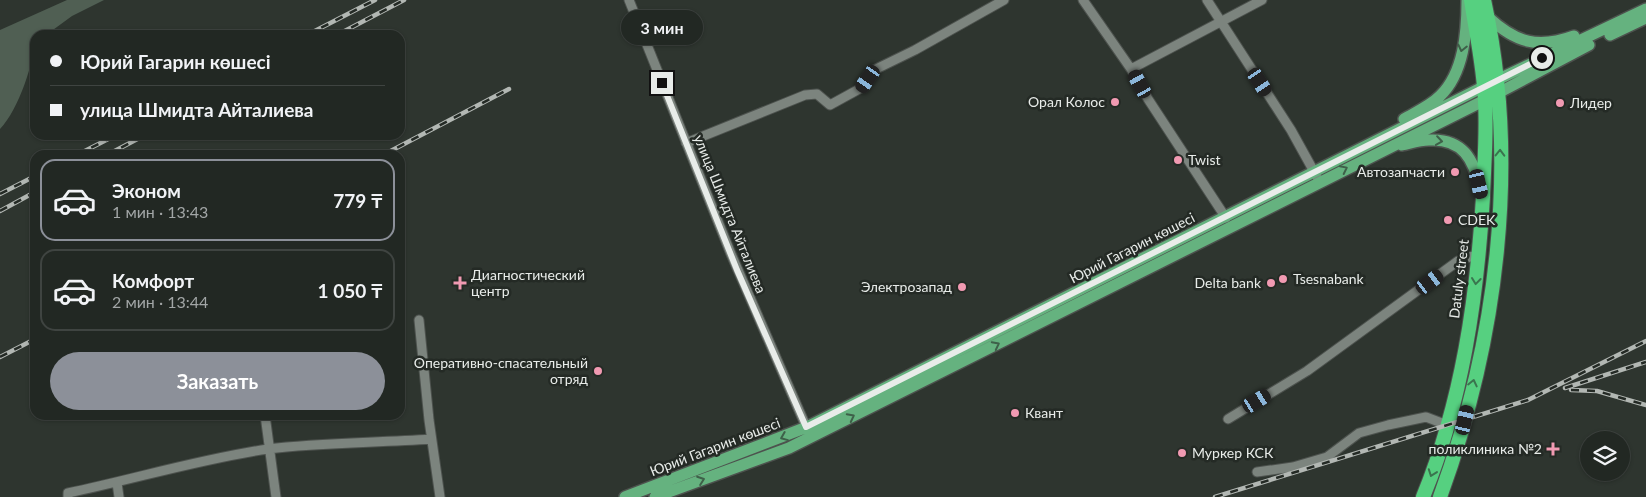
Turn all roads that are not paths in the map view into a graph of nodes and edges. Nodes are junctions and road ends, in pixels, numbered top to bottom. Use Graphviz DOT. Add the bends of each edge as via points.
graph roads {
  1 [pos="629,0"];
  2 [pos="1004,0"];
  3 [pos="1083,0"];
  4 [pos="1207,0"];
  5 [pos="1262,0"];
  6 [pos="1469,0"];
  7 [pos="1484,0"];
  8 [pos="1646,10"];
  9 [pos="1488,17"];
  10 [pos="1646,18"];
  11 [pos="1221,22"];
  12 [pos="1612,26"];
  13 [pos="1131,69"];
  14 [pos="1498,86"];
  15 [pos="1484,93"];
  16 [pos="1375,142"];
  17 [pos="686,143"];
  18 [pos="1391,146"];
  19 [pos="1317,177"];
  20 [pos="1482,198"];
  21 [pos="1500,198"];
  22 [pos="1226,218"];
  23 [pos="1480,254"];
  24 [pos="419,320"];
  25 [pos="1228,418"];
  26 [pos="266,420"];
  27 [pos="1447,425"];
  28 [pos="809,432"];
  29 [pos="431,439"];
  30 [pos="269,449"];
  31 [pos="1257,472"];
  32 [pos="118,483"];
  33 [pos="68,497"];
  34 [pos="119,497"];
  35 [pos="276,497"];
  36 [pos="440,497"];
  37 [pos="625,497"];
  38 [pos="656,497"];
  39 [pos="1423,497"];
  40 [pos="1440,497"];
  1 -- 17 [label="street, улица Шмидта Айталиева"];
  2 -- 17 [label="street" via="874,70 861,88 830,105 817,94 806,94"];
  3 -- 13 [label="street"];
  4 -- 11 [label="street"];
  5 -- 11 [label="street"];
  6 -- 15 [label="highway, Datuly street"];
  6 -- 16 [label="main road, one-way" via="1464,43 1447,88"];
  7 -- 9 [label="highway"];
  8 -- 12 [label="main road, Юрий Гагарин көшесі"];
  9 -- 12 [label="main road" via="1519,38 1542,44"];
  9 -- 14 [label="highway"];
  10 -- 14 [label="main road, Юрий Гагарин көшесі"];
  11 -- 13 [label="street"];
  11 -- 19 [label="street" via="1290,128"];
  12 -- 14 [label="main road, Юрий Гагарин көшесі"];
  13 -- 22 [label="street"];
  14 -- 15 [label="main road, Юрий Гагарин көшесі"];
  21 -- 14 [label="highway, one-way"];
  15 -- 16 [label="main road, Юрий Гагарин көшесі"];
  15 -- 18 [label="main road, Юрий Гагарин көшесі"];
  15 -- 20 [label="highway, Datuly street"];
  16 -- 19 [label="main road, Юрий Гагарин көшесі"];
  17 -- 28 [label="street, улица Шмидта Айталиева" via="737,270"];
  19 -- 18 [label="main road, Юрий Гагарин көшесі, one-way"];
  18 -- 20 [label="main road, one-way" via="1432,139 1460,148 1473,162"];
  19 -- 22 [label="main road, Юрий Гагарин көшесі"];
  28 -- 19 [label="main road, Юрий Гагарин көшесі, one-way"];
  20 -- 21 [label="highway"];
  20 -- 23 [label="highway, Datuly street"];
  40 -- 21 [label="highway, one-way" via="1465,420 1488,314"];
  22 -- 28 [label="main road, Юрий Гагарин көшесі"];
  23 -- 25 [label="street" via="1458,261 1306,371"];
  23 -- 27 [label="highway, Datuly street, one-way" via="1458,385"];
  24 -- 29 [label="street"];
  26 -- 30 [label="street"];
  27 -- 31 [label="street" via="1426,417 1388,425 1359,433 1326,457 1294,467"];
  27 -- 39 [label="highway, Datuly street, one-way"];
  28 -- 37 [label="main road, Юрий Гагарин көшесі, one-way"];
  38 -- 28 [label="main road, Юрий Гагарин көшесі, one-way" via="789,448"];
  29 -- 30 [label="street"];
  29 -- 36 [label="street"];
  30 -- 32 [label="street" via="176,466"];
  30 -- 35 [label="street"];
  32 -- 33 [label="street" via="68,493"];
  32 -- 34 [label="street"];
}
